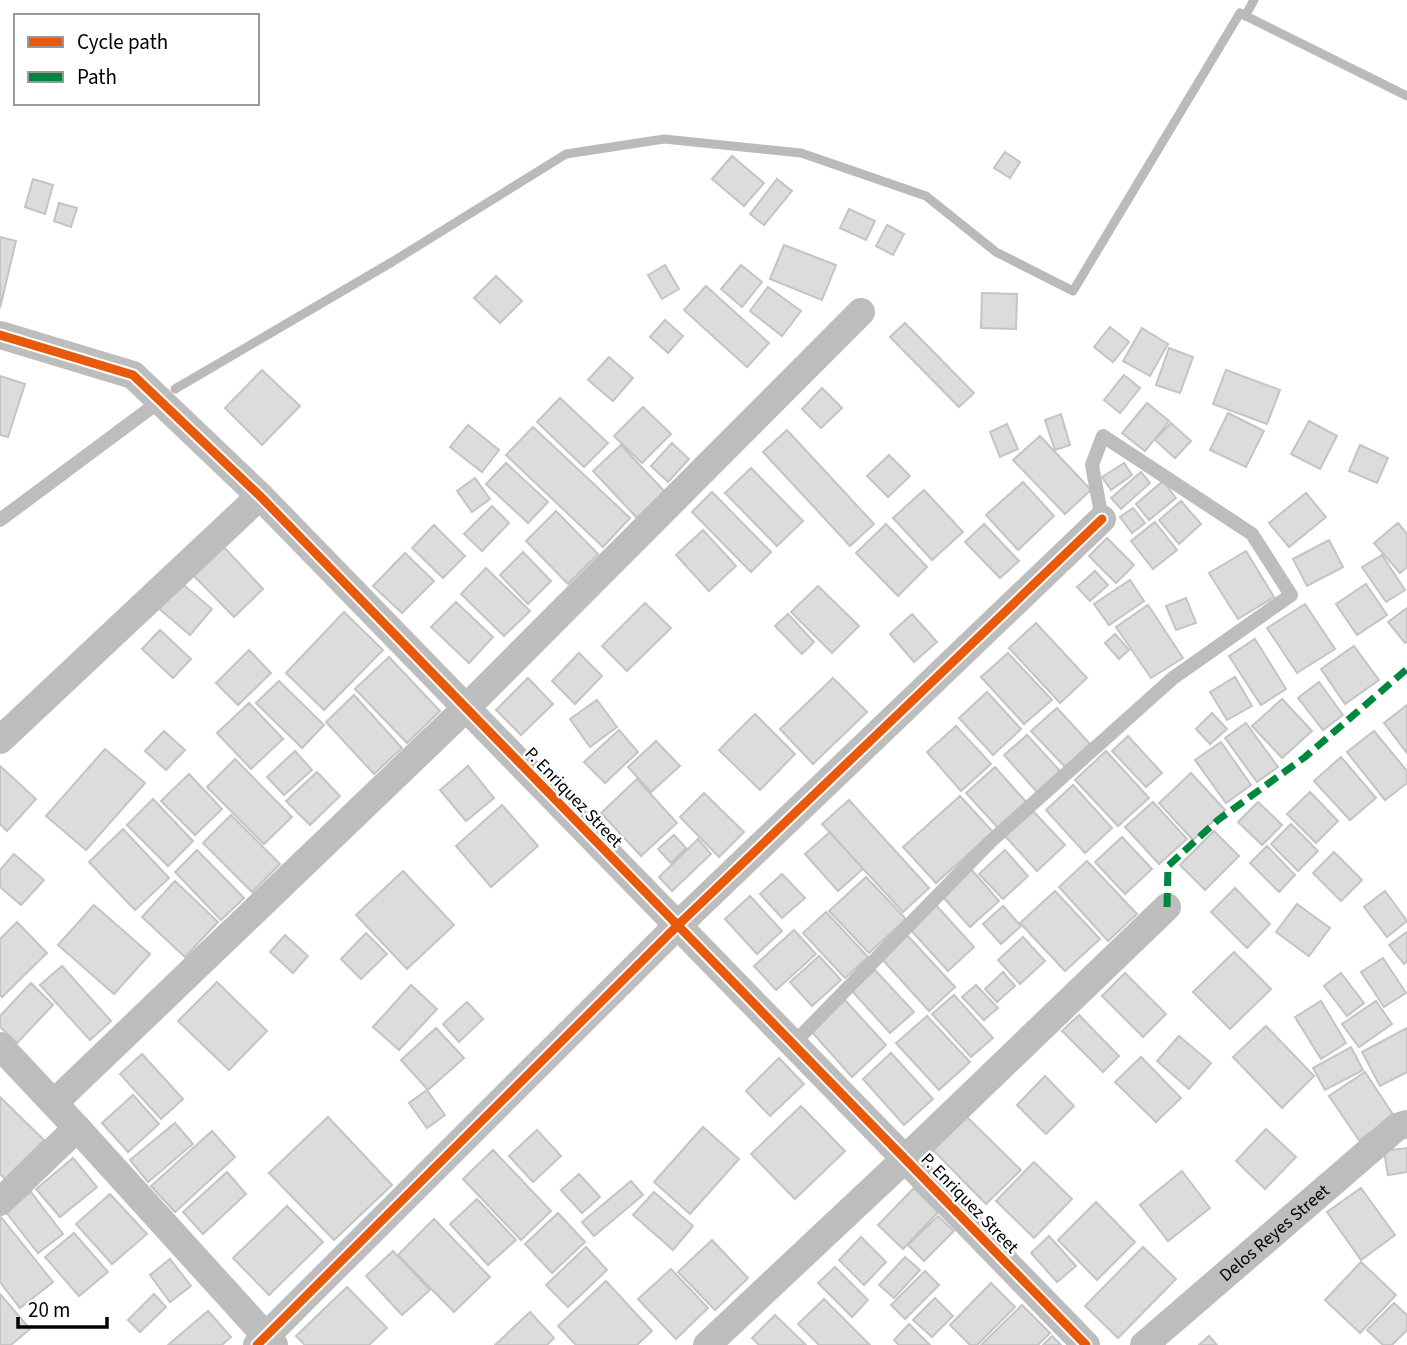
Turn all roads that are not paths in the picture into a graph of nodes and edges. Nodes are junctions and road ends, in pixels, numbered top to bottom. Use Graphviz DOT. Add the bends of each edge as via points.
graph roads {
  1 [pos="861,313"];
  2 [pos="0,335"];
  3 [pos="160,401"];
  4 [pos="260,496"];
  5 [pos="1102,519"];
  6 [pos="0,520"];
  7 [pos="466,708"];
  8 [pos="0,740"];
  9 [pos="1167,907"];
  10 [pos="678,925"];
  11 [pos="793,1044"];
  12 [pos="0,1046"];
  13 [pos="54,1103"];
  14 [pos="1407,1124"];
  15 [pos="78,1128"];
  16 [pos="905,1159"];
  17 [pos="0,1202"];
  18 [pos="265,1342"];
  19 [pos="707,1345"];
  20 [pos="1086,1345"];
  21 [pos="1144,1345"];
  1 -- 7 [label="street"];
  2 -- 3 [label="street, P. Enriquez Street" via="133,374"];
  3 -- 4 [label="street, P. Enriquez Street"];
  3 -- 6 [label="lane"];
  4 -- 7 [label="street, P. Enriquez Street"];
  4 -- 8 [label="street"];
  5 -- 10 [label="street"];
  5 -- 11 [label="lane" via="1092,465 1103,436 1252,534 1292,595 1173,678 990,842"];
  7 -- 10 [label="street, P. Enriquez Street"];
  7 -- 13 [label="street"];
  9 -- 16 [label="street"];
  10 -- 11 [label="street, P. Enriquez Street"];
  10 -- 18 [label="street"];
  11 -- 16 [label="street, P. Enriquez Street"];
  12 -- 13 [label="street"];
  13 -- 15 [label="street"];
  14 -- 21 [label="street, Delos Reyes Street"];
  15 -- 17 [label="street"];
  15 -- 18 [label="street"];
  16 -- 19 [label="street"];
  16 -- 20 [label="street, P. Enriquez Street"];
}
